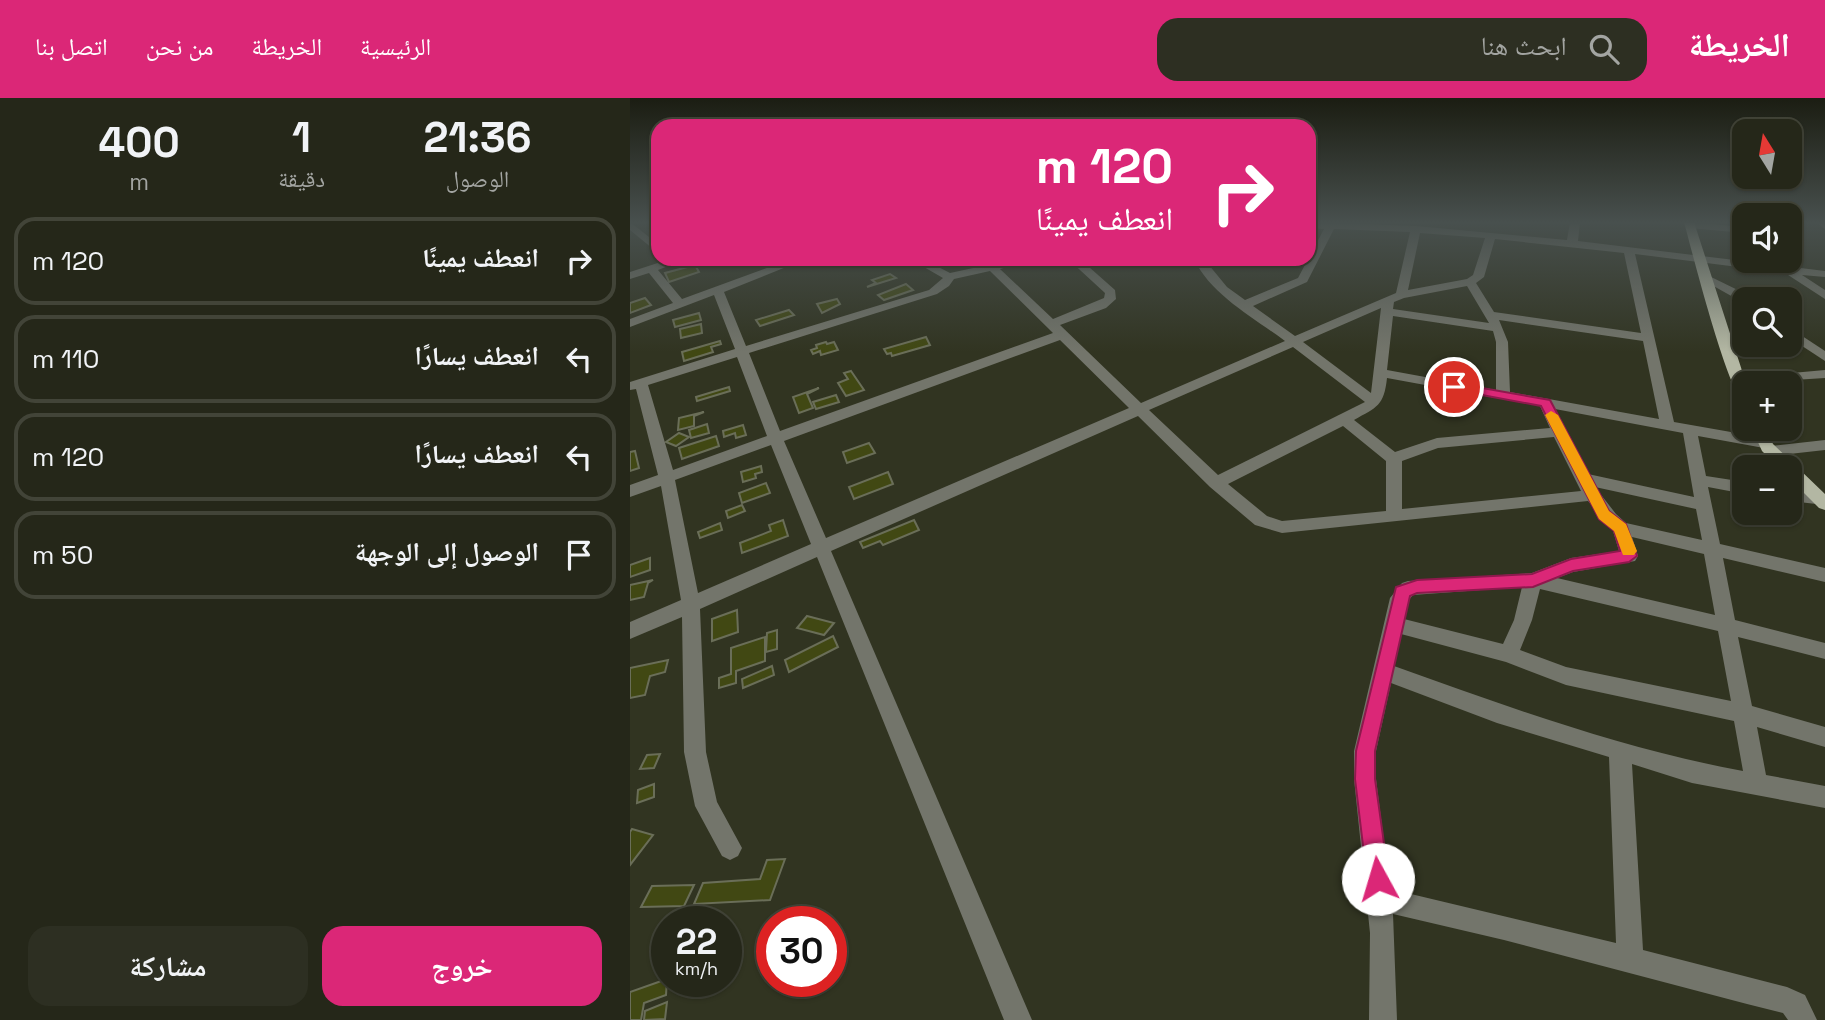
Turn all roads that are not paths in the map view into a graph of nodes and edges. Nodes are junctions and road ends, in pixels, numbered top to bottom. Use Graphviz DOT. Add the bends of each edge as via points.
graph roads {
  1 [pos="1404,265"];
  2 [pos="1482,265"];
  3 [pos="1632,265"];
  4 [pos="1700,265"];
  5 [pos="659,266"];
  6 [pos="782,266"];
  7 [pos="927,266"];
  8 [pos="1001,266"];
  9 [pos="1081,266"];
  10 [pos="1203,266"];
  11 [pos="1310,266"];
  12 [pos="993,268"];
  13 [pos="651,269"];
  14 [pos="1802,272"];
  15 [pos="1791,273"];
  16 [pos="1825,274"];
  17 [pos="950,275"];
  18 [pos="630,276"];
  19 [pos="1705,277"];
  20 [pos="1470,282"];
  21 [pos="718,290"];
  22 [pos="1732,291"];
  23 [pos="1825,295"];
  24 [pos="1392,303"];
  25 [pos="680,304"];
  26 [pos="1244,305"];
  27 [pos="1491,315"];
  28 [pos="630,323"];
  29 [pos="1498,328"];
  30 [pos="1058,329"];
  31 [pos="1648,338"];
  32 [pos="1802,341"];
  33 [pos="1296,342"];
  34 [pos="741,352"];
  35 [pos="1825,357"];
  36 [pos="1734,371"];
  37 [pos="1381,373"];
  38 [pos="1825,374"];
  39 [pos="1802,376"];
  40 [pos="636,385"];
  41 [pos="1503,395"];
  42 [pos="1375,402"];
  43 [pos="1545,403"];
  44 [pos="1138,410"];
  45 [pos="1344,420"];
  46 [pos="1667,424"];
  47 [pos="1689,428"];
  48 [pos="1560,432"];
  49 [pos="1732,435"];
  50 [pos="775,439"];
  51 [pos="1765,441"];
  52 [pos="1825,445"];
  53 [pos="1777,455"];
  54 [pos="1393,458"];
  55 [pos="667,478"];
  56 [pos="1584,479"];
  57 [pos="1699,480"];
  58 [pos="1802,482"];
  59 [pos="1216,483"];
  60 [pos="1732,486"];
  61 [pos="630,491"];
  62 [pos="1593,495"];
  63 [pos="1802,498"];
  64 [pos="1823,502"];
  65 [pos="1704,505"];
  66 [pos="1394,516"];
  67 [pos="1621,528"];
  68 [pos="821,548"];
  69 [pos="1712,550"];
  70 [pos="1825,575"];
  71 [pos="1533,580"];
  72 [pos="691,606"];
  73 [pos="1394,624"];
  74 [pos="1727,624"];
  75 [pos="630,631"];
  76 [pos="1825,651"];
  77 [pos="1508,654"];
  78 [pos="1385,672"];
  79 [pos="1745,714"];
  80 [pos="1825,737"];
  81 [pos="1620,751"];
  82 [pos="1757,785"];
  83 [pos="1825,797"];
  84 [pos="730,848"];
  85 [pos="1380,899"];
  86 [pos="1630,960"];
  87 [pos="1018,1020"];
  88 [pos="1382,1020"];
  89 [pos="1803,1020"];
  1 -- 24 [label="street"];
  2 -- 20 [label="street" via="1478,277"];
  3 -- 31 [label="street"];
  4 -- 19 [label="main road"];
  5 -- 13 [label="street"];
  6 -- 21 [label="street"];
  7 -- 17 [label="street"];
  8 -- 12 [label="street"];
  9 -- 30 [label="street" via="1111,292 1110,299"];
  10 -- 26 [label="street" via="1212,280"];
  11 -- 26 [label="street" via="1303,279"];
  12 -- 17 [label="street"];
  12 -- 30 [label="street"];
  13 -- 18 [label="street"];
  13 -- 25 [label="street"];
  14 -- 16 [label="street"];
  15 -- 23 [label="street"];
  17 -- 34 [label="street" via="933,292"];
  19 -- 22 [label="street"];
  19 -- 36 [label="main road"];
  20 -- 24 [label="street"];
  20 -- 27 [label="street"];
  21 -- 25 [label="street"];
  21 -- 34 [label="street"];
  24 -- 29 [label="street"];
  24 -- 33 [label="street"];
  24 -- 37 [label="street"];
  25 -- 28 [label="street"];
  26 -- 33 [label="street"];
  27 -- 29 [label="street"];
  27 -- 31 [label="street"];
  29 -- 41 [label="street"];
  30 -- 44 [label="street"];
  30 -- 50 [label="street"];
  31 -- 46 [label="street"];
  32 -- 35 [label="street"];
  33 -- 42 [label="street"];
  33 -- 44 [label="street"];
  34 -- 40 [label="street"];
  34 -- 50 [label="street"];
  37 -- 41 [label="street"];
  37 -- 42 [label="street"];
  38 -- 39 [label="street"];
  40 -- 55 [label="street"];
  41 -- 43 [label="street"];
  42 -- 45 [label="street"];
  43 -- 46 [label="street"];
  43 -- 48 [label="street"];
  44 -- 59 [label="street"];
  44 -- 68 [label="street"];
  45 -- 54 [label="street"];
  45 -- 59 [label="street"];
  46 -- 47 [label="street"];
  47 -- 49 [label="street"];
  47 -- 57 [label="street"];
  48 -- 54 [label="street" via="1437,443"];
  48 -- 56 [label="street"];
  50 -- 55 [label="street"];
  50 -- 68 [label="street"];
  51 -- 52 [label="street"];
  51 -- 53 [label="main road"];
  54 -- 66 [label="street"];
  55 -- 61 [label="street"];
  55 -- 72 [label="street"];
  56 -- 62 [label="street"];
  56 -- 65 [label="street"];
  57 -- 60 [label="street"];
  57 -- 65 [label="street"];
  58 -- 64 [label="main road"];
  59 -- 66 [label="street" via="1261,520 1282,527"];
  62 -- 66 [label="street"];
  62 -- 67 [label="street" via="1604,515"];
  63 -- 64 [label="street"];
  65 -- 69 [label="street"];
  67 -- 69 [label="street"];
  67 -- 71 [label="street" via="1629,556 1571,565"];
  68 -- 72 [label="street"];
  68 -- 87 [label="street"];
  69 -- 70 [label="street"];
  69 -- 74 [label="street"];
  71 -- 73 [label="street" via="1408,589 1399,598"];
  71 -- 74 [label="street"];
  71 -- 77 [label="street"];
  72 -- 75 [label="street"];
  72 -- 84 [label="street" via="695,752 706,806"];
  73 -- 77 [label="street"];
  73 -- 78 [label="street"];
  74 -- 76 [label="street"];
  74 -- 79 [label="street"];
  77 -- 79 [label="street" via="1566,676"];
  78 -- 81 [label="street"];
  78 -- 85 [label="street" via="1365,765"];
  79 -- 80 [label="street"];
  79 -- 82 [label="street"];
  81 -- 82 [label="street"];
  81 -- 86 [label="street"];
  82 -- 83 [label="street"];
  85 -- 86 [label="street" via="1504,925"];
  85 -- 88 [label="street"];
  86 -- 89 [label="street" via="1787,1001 1795,1005"];
}
